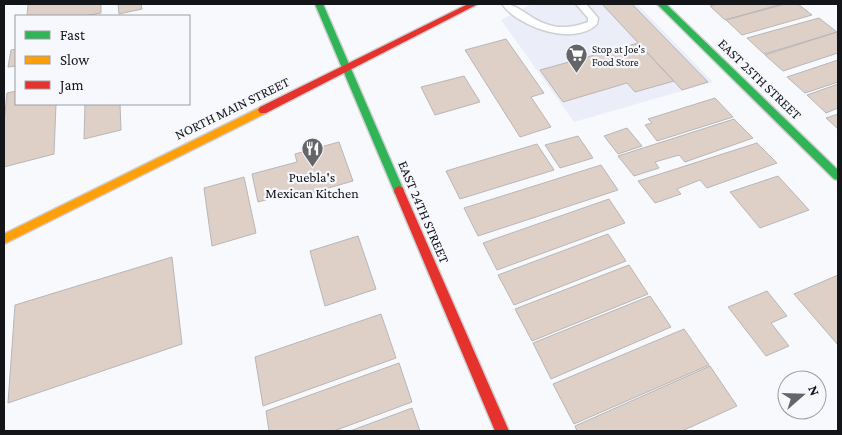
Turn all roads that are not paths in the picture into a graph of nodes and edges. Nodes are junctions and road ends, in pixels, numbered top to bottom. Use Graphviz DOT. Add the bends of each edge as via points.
graph roads {
  1 [pos="319,4"];
  2 [pos="474,4"];
  3 [pos="506,4"];
  4 [pos="581,4"];
  5 [pos="661,4"];
  6 [pos="346,68"];
  7 [pos="838,176"];
  8 [pos="4,239"];
  9 [pos="502,431"];
  1 -- 6 [label="street, EAST 24TH STREET"];
  2 -- 6 [label="street, NORTH MAIN STREET"];
  3 -- 4 [label="lane" via="535,24 556,31 582,29 592,24 593,18"];
  5 -- 7 [label="street, EAST 25TH STREET"];
  6 -- 8 [label="street, NORTH MAIN STREET"];
  6 -- 9 [label="street, EAST 24TH STREET"];
}
